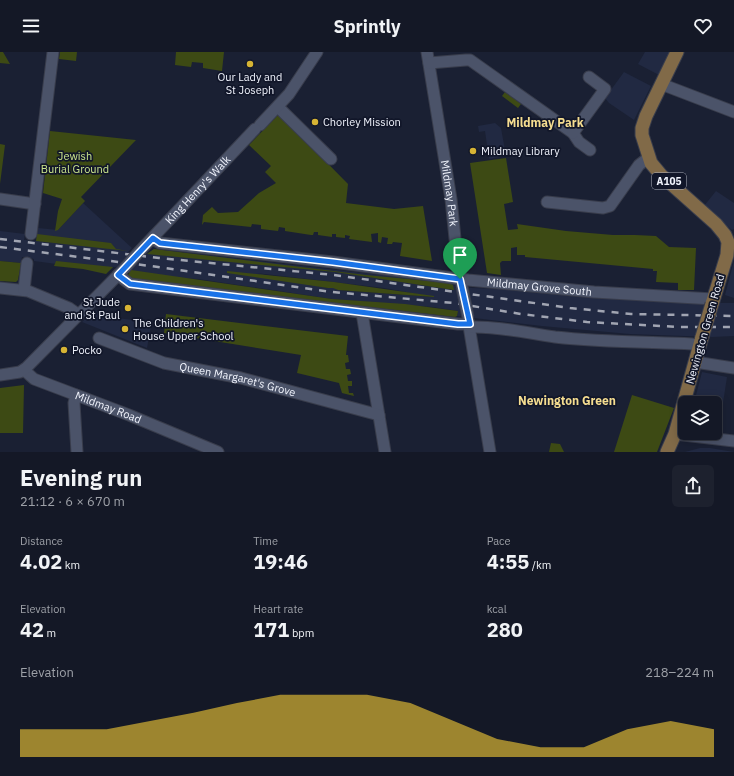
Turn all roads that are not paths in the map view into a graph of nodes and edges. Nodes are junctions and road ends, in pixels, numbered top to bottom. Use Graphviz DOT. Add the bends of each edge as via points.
graph roads {
  1 [pos="53,52"];
  2 [pos="317,52"];
  3 [pos="677,52"];
  4 [pos="428,58"];
  5 [pos="589,77"];
  6 [pos="661,84"];
  7 [pos="278,107"];
  8 [pos="734,112"];
  9 [pos="573,133"];
  10 [pos="590,150"];
  11 [pos="648,158"];
  12 [pos="331,159"];
  13 [pos="0,199"];
  14 [pos="547,202"];
  15 [pos="35,204"];
  16 [pos="31,234"];
  17 [pos="153,238"];
  18 [pos="731,240"];
  19 [pos="27,263"];
  20 [pos="121,272"];
  21 [pos="461,283"];
  22 [pos="0,288"];
  23 [pos="24,290"];
  24 [pos="713,301"];
  25 [pos="362,313"];
  26 [pos="79,315"];
  27 [pos="469,323"];
  28 [pos="99,338"];
  29 [pos="700,341"];
  30 [pos="695,362"];
  31 [pos="734,368"];
  32 [pos="24,370"];
  33 [pos="0,374"];
  34 [pos="76,395"];
  35 [pos="379,415"];
  36 [pos="675,434"];
  37 [pos="734,441"];
  38 [pos="77,452"];
  39 [pos="218,452"];
  40 [pos="384,452"];
  41 [pos="490,452"];
  42 [pos="666,452"];
  1 -- 15 [label="street"];
  2 -- 7 [label="street, King Henry's Walk"];
  3 -- 6 [label="main road, Newington Green Road / A105"];
  4 -- 9 [label="street" via="470,60"];
  4 -- 21 [label="street, Mildmay Park" via="450,192"];
  5 -- 9 [label="street" via="605,89"];
  6 -- 8 [label="street"];
  6 -- 11 [label="main road, Newington Green Road / A105" via="642,128"];
  7 -- 12 [label="street"];
  7 -- 17 [label="street, King Henry's Walk"];
  9 -- 10 [label="street" via="579,142"];
  11 -- 14 [label="street" via="610,206 603,208"];
  11 -- 18 [label="main road, Newington Green Road / A105" via="661,175"];
  13 -- 15 [label="street"];
  15 -- 16 [label="street"];
  17 -- 20 [label="street, King Henry's Walk, bridge"];
  17 -- 21 [label="street, Mildmay Grove South" via="160,243 325,261"];
  18 -- 24 [label="main road, Newington Green Road / A105"];
  19 -- 23 [label="street"];
  20 -- 25 [label="street" via="130,284"];
  20 -- 26 [label="street, King Henry's Walk"];
  21 -- 24 [label="street, Mildmay Grove South"];
  21 -- 27 [label="street, Mildmay Park, bridge"];
  22 -- 23 [label="street"];
  23 -- 26 [label="street" via="69,308"];
  24 -- 29 [label="main road, Newington Green Road / A105, bridge"];
  25 -- 27 [label="street" via="458,324"];
  25 -- 35 [label="street"];
  26 -- 32 [label="street, King Henry's Walk"];
  27 -- 29 [label="street" via="554,337 590,340 692,344"];
  27 -- 41 [label="street, Mildmay Park"];
  28 -- 35 [label="street, Queen Margaret's Grove" via="164,363 241,378"];
  29 -- 30 [label="main road, Newington Green Road / A105"];
  30 -- 31 [label="street"];
  30 -- 36 [label="main road, Newington Green Road / A105"];
  32 -- 33 [label="street"];
  32 -- 34 [label="street, Mildmay Road" via="34,379"];
  34 -- 38 [label="street" via="74,403"];
  34 -- 39 [label="street, Mildmay Road"];
  35 -- 40 [label="street"];
  36 -- 37 [label="street"];
  36 -- 42 [label="main road, Newington Green Road / A105"];
}
